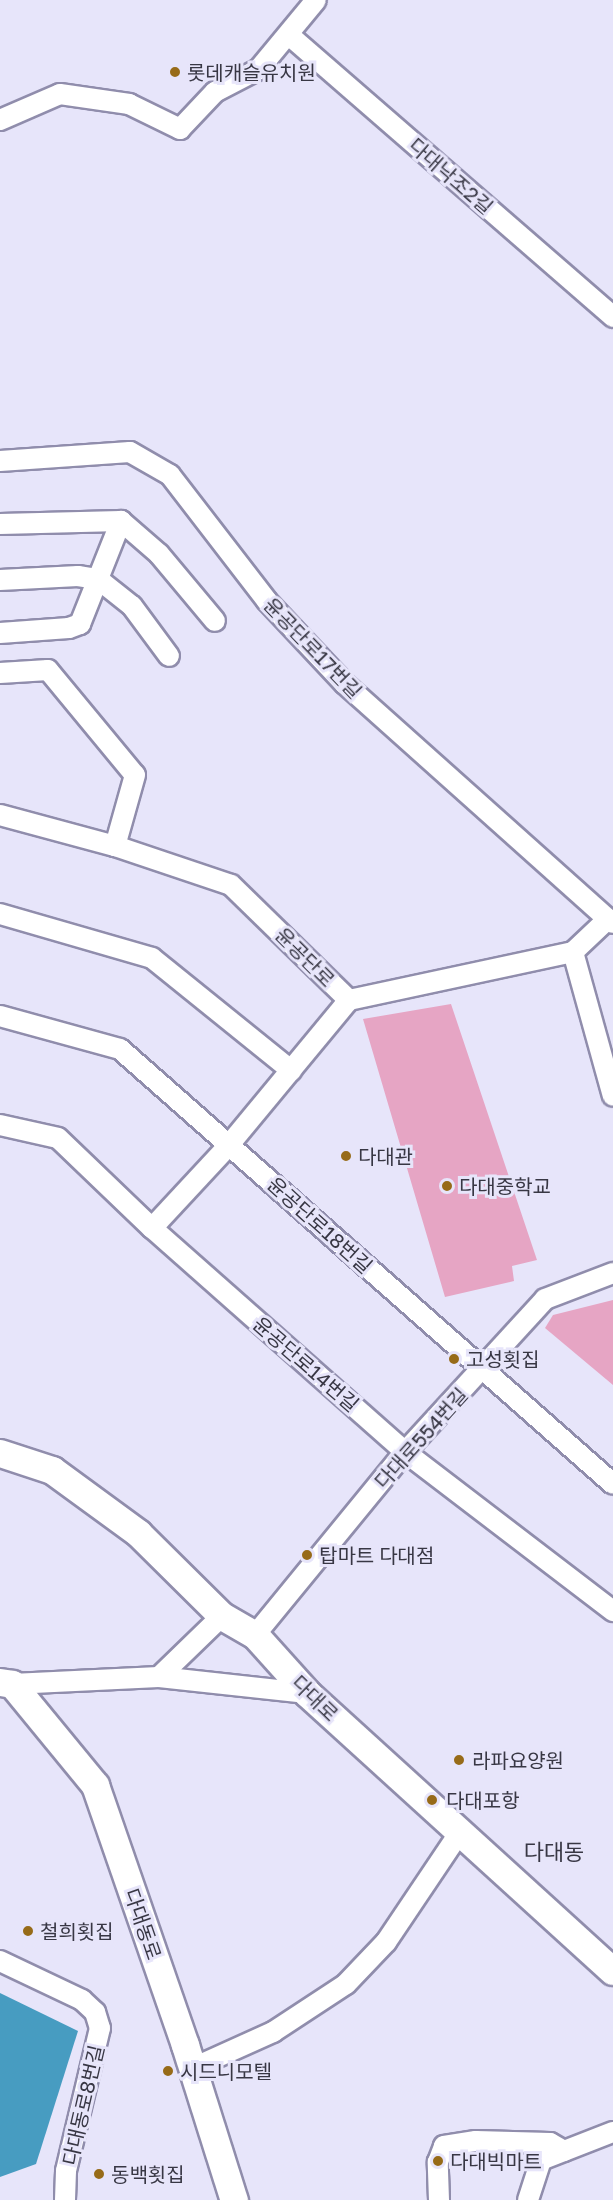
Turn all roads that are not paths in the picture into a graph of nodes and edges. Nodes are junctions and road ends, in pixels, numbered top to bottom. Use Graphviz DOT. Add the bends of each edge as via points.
graph roads {
  1 [pos="315,0"];
  2 [pos="290,35"];
  3 [pos="0,120"];
  4 [pos="613,317"];
  5 [pos="0,461"];
  6 [pos="121,521"];
  7 [pos="0,524"];
  8 [pos="98,579"];
  9 [pos="0,580"];
  10 [pos="215,621"];
  11 [pos="0,633"];
  12 [pos="169,656"];
  13 [pos="0,673"];
  14 [pos="0,814"];
  15 [pos="115,846"];
  16 [pos="0,914"];
  17 [pos="611,921"];
  18 [pos="573,952"];
  19 [pos="349,1000"];
  20 [pos="0,1016"];
  21 [pos="291,1070"];
  22 [pos="613,1096"];
  23 [pos="0,1125"];
  24 [pos="229,1145"];
  25 [pos="152,1228"];
  26 [pos="613,1273"];
  27 [pos="483,1370"];
  28 [pos="405,1452"];
  29 [pos="0,1453"];
  30 [pos="613,1484"];
  31 [pos="613,1611"];
  32 [pos="222,1616"];
  33 [pos="255,1635"];
  34 [pos="159,1677"];
  35 [pos="6,1683"];
  36 [pos="307,1693"];
  37 [pos="460,1832"];
  38 [pos="0,1961"];
  39 [pos="613,1971"];
  40 [pos="193,2068"];
  41 [pos="613,2132"];
  42 [pos="564,2151"];
  43 [pos="65,2200"];
  44 [pos="234,2200"];
  45 [pos="439,2200"];
  46 [pos="528,2200"];
  1 -- 2 [label="street"];
  2 -- 3 [label="street" via="260,69 215,92 180,129 129,104 60,94"];
  2 -- 4 [label="street, 다대낙조2길"];
  5 -- 17 [label="street, 윤공단로17번길" via="130,452 170,475 267,601 345,684"];
  6 -- 7 [label="street"];
  6 -- 8 [label="street"];
  6 -- 10 [label="street" via="159,554"];
  8 -- 9 [label="street" via="78,576"];
  8 -- 11 [label="street" via="80,624"];
  8 -- 12 [label="street" via="132,606"];
  13 -- 15 [label="street" via="48,670 135,775"];
  14 -- 15 [label="street, 윤공단로"];
  15 -- 19 [label="street, 윤공단로" via="231,885"];
  16 -- 21 [label="street" via="152,958"];
  17 -- 18 [label="street"];
  18 -- 19 [label="street, 윤공단로"];
  18 -- 22 [label="street"];
  19 -- 21 [label="street"];
  20 -- 24 [label="street, 윤공단로18번길" via="120,1048"];
  21 -- 24 [label="street"];
  23 -- 25 [label="street, 윤공단로14번길" via="58,1138"];
  24 -- 25 [label="street"];
  24 -- 27 [label="street, 윤공단로18번길"];
  25 -- 28 [label="street, 윤공단로14번길"];
  26 -- 27 [label="street, 다대로554번길" via="545,1299"];
  27 -- 28 [label="street, 다대로554번길"];
  27 -- 30 [label="street, 윤공단로18번길"];
  28 -- 31 [label="street, 윤공단로14번길"];
  28 -- 33 [label="street, 다대로554번길"];
  29 -- 32 [label="main road, 다대로" via="52,1470 138,1533"];
  32 -- 33 [label="main road, 다대로"];
  32 -- 34 [label="street"];
  33 -- 36 [label="main road, 다대로"];
  34 -- 35 [label="street"];
  34 -- 36 [label="street"];
  35 -- 40 [label="main road, 다대동로" via="95,1785"];
  36 -- 37 [label="main road, 다대로"];
  37 -- 39 [label="main road, 다대로"];
  37 -- 40 [label="street" via="386,1942 346,1984 273,2032"];
  38 -- 43 [label="street, 다대동로8번길" via="82,2000 95,2012 100,2028 66,2172"];
  40 -- 44 [label="main road, 다대동로"];
  41 -- 42 [label="street"];
  42 -- 45 [label="street" via="550,2143 476,2141 444,2146 438,2162"];
  42 -- 46 [label="street" via="540,2161"];
}
